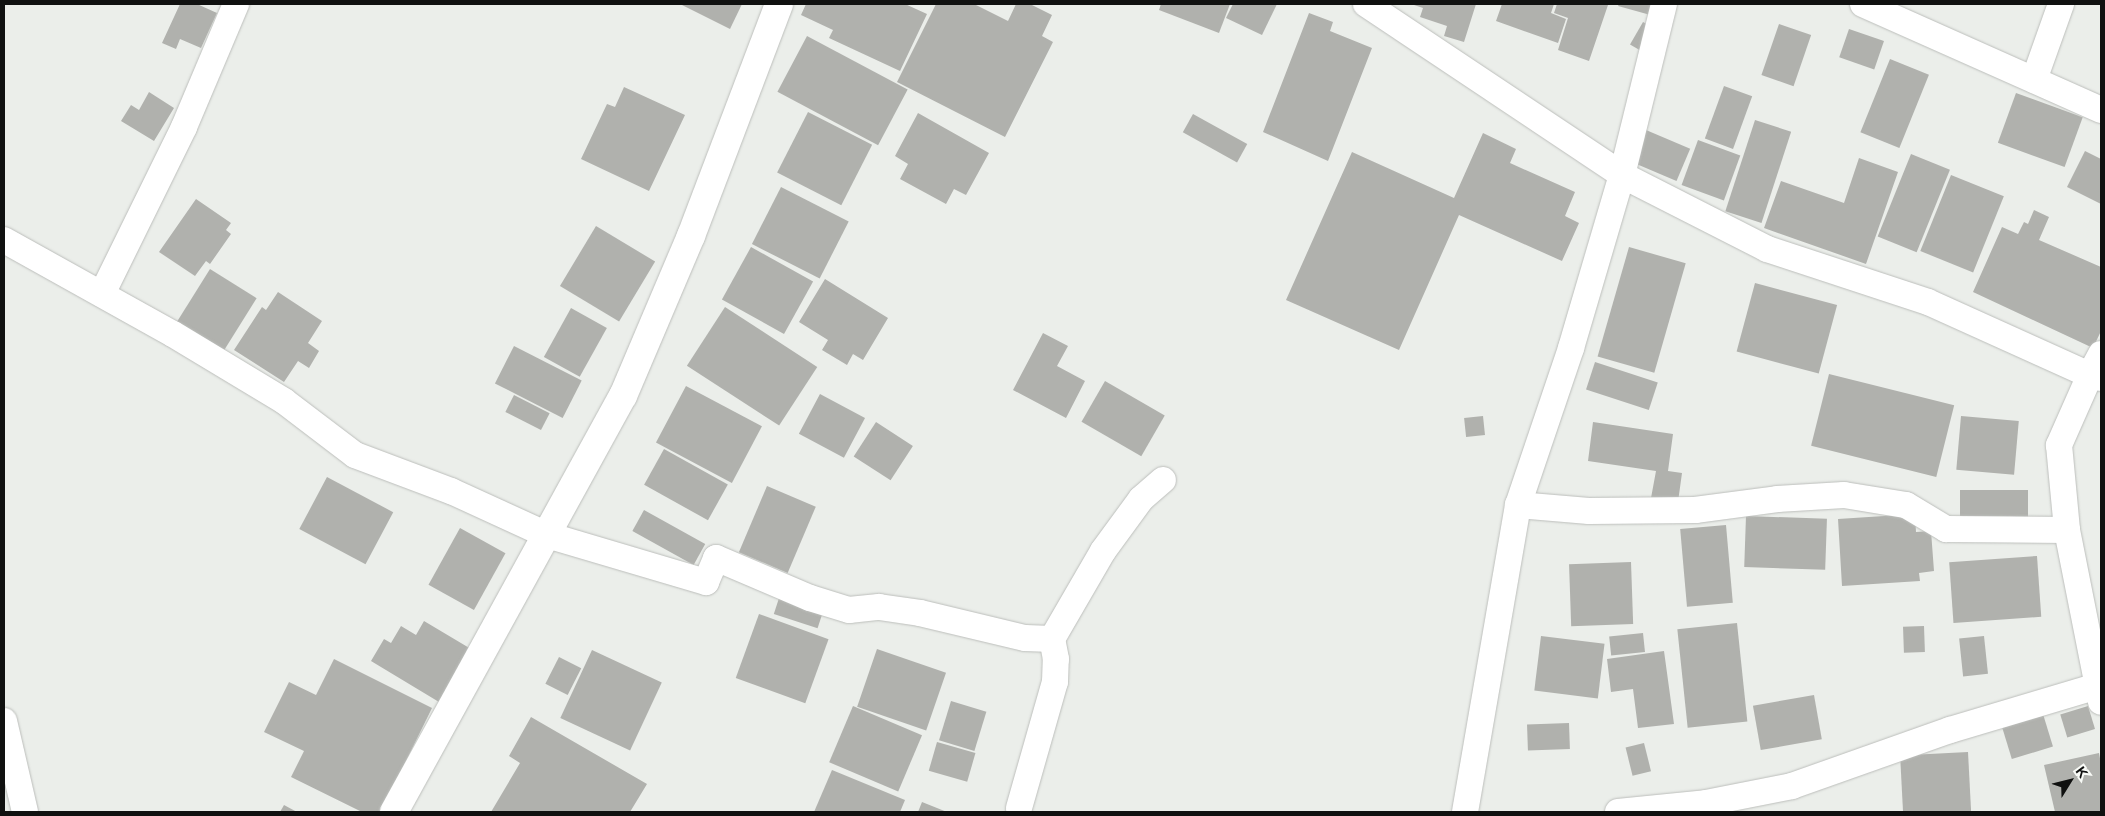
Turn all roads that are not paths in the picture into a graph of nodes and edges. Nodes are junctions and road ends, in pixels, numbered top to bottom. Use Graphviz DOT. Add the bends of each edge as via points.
graph roads {
  1 [pos="236,4"];
  2 [pos="779,4"];
  3 [pos="1366,4"];
  4 [pos="1664,4"];
  5 [pos="1864,4"];
  6 [pos="2062,4"];
  7 [pos="2034,80"];
  8 [pos="2101,110"];
  9 [pos="1622,176"];
  10 [pos="4,240"];
  11 [pos="102,294"];
  12 [pos="2098,369"];
  13 [pos="1163,480"];
  14 [pos="1518,505"];
  15 [pos="2067,530"];
  16 [pos="547,535"];
  17 [pos="1052,640"];
  18 [pos="2100,694"];
  19 [pos="4,721"];
  20 [pos="1019,808"];
  21 [pos="25,812"];
  22 [pos="394,812"];
  23 [pos="1465,812"];
  24 [pos="1618,812"];
  1 -- 11 [label="street" via="184,127"];
  2 -- 16 [label="main road" via="691,236 623,396"];
  3 -- 9 [label="street"];
  4 -- 9 [label="street"];
  5 -- 7 [label="street"];
  6 -- 7 [label="street"];
  7 -- 8 [label="street"];
  9 -- 12 [label="street" via="1767,249 1928,302"];
  9 -- 14 [label="street" via="1572,348"];
  10 -- 11 [label="street"];
  11 -- 16 [label="street" via="284,401 355,455 451,491"];
  12 -- 15 [label="street" via="2059,445"];
  13 -- 17 [label="street" via="1141,499 1103,551"];
  14 -- 15 [label="street" via="1589,511 1695,510 1777,498 1844,495 1906,505 1946,529"];
  14 -- 23 [label="street"];
  15 -- 18 [label="street"];
  16 -- 17 [label="street" via="706,582 716,558 810,598 849,610 887,608 1025,638"];
  16 -- 22 [label="main road"];
  17 -- 20 [label="street" via="1056,659 1055,682"];
  18 -- 24 [label="street" via="1950,730 1792,786 1706,803"];
  19 -- 21 [label="street"];
}
